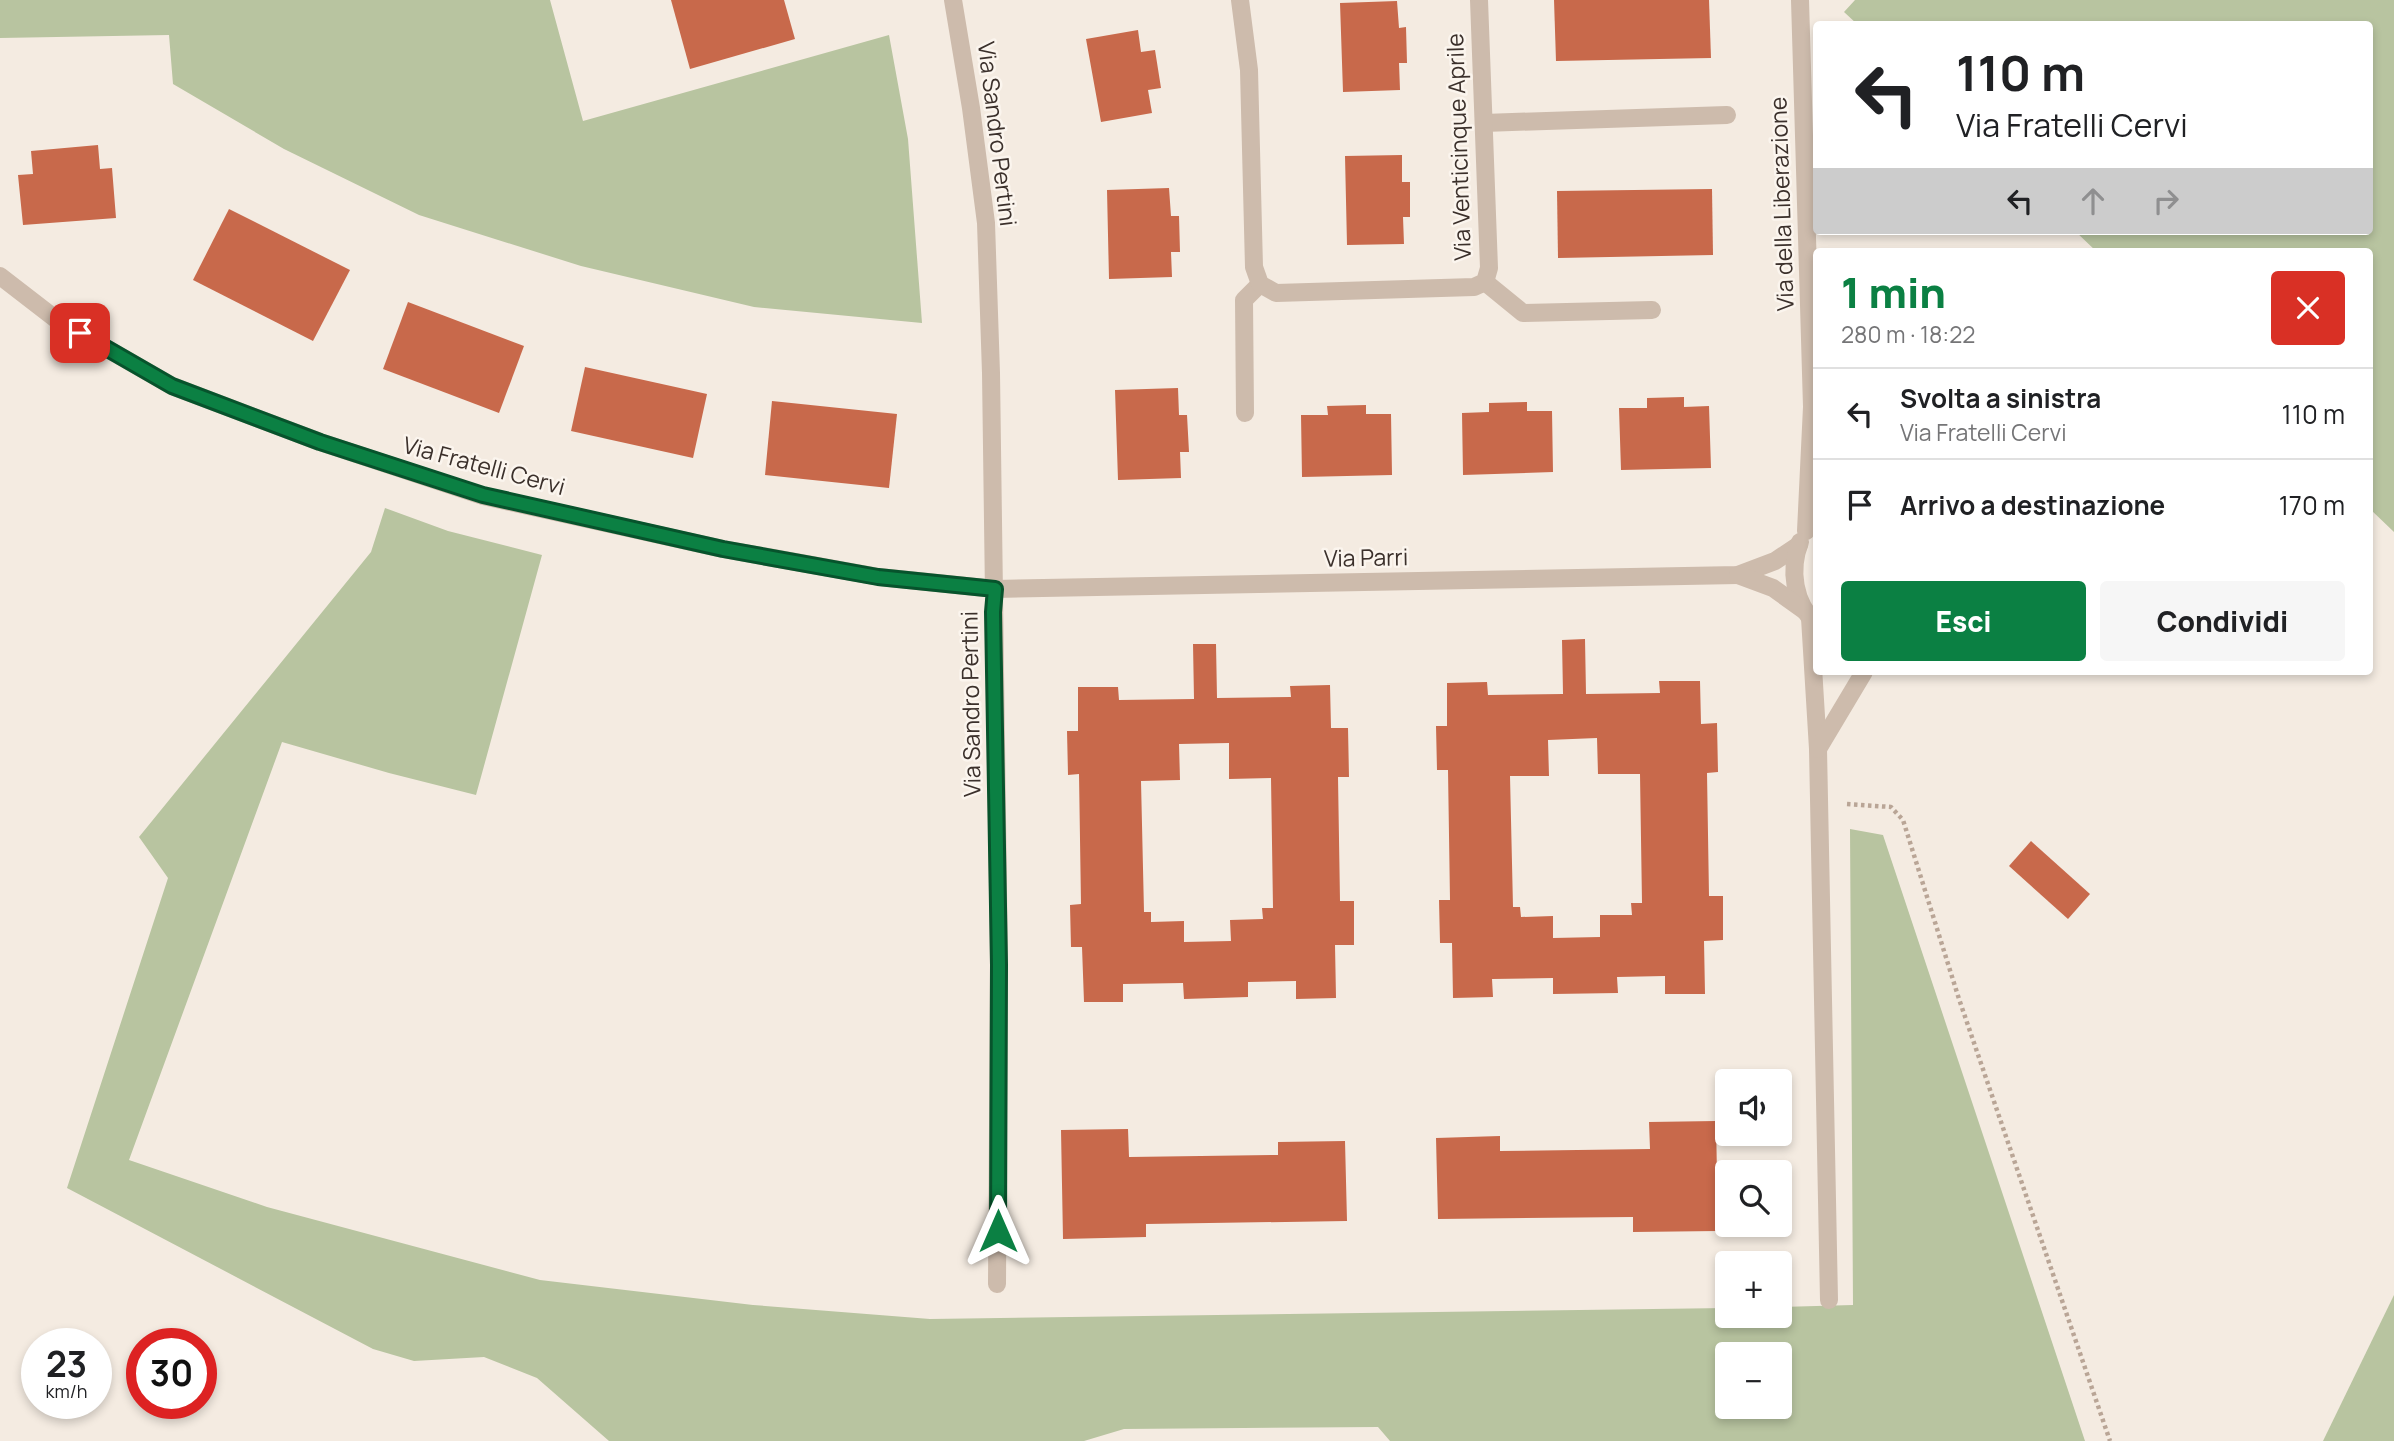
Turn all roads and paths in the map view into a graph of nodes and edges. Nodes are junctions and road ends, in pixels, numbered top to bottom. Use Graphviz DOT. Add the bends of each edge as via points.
graph roads {
  1 [pos="953,0"];
  2 [pos="1240,0"];
  3 [pos="1479,0"];
  4 [pos="1800,0"];
  5 [pos="1727,115"];
  6 [pos="1484,123"];
  7 [pos="0,276"];
  8 [pos="1485,282"];
  9 [pos="1261,284"];
  10 [pos="1652,310"];
  11 [pos="1813,382"];
  12 [pos="1245,413"];
  13 [pos="1813,428"];
  14 [pos="1807,532"];
  15 [pos="1738,575"];
  16 [pos="995,589"];
  17 [pos="1811,618"];
  18 [pos="1813,655"];
  19 [pos="1814,675"];
  20 [pos="1862,675"];
  21 [pos="1818,749"];
  22 [pos="1819,801"];
  23 [pos="997,1284"];
  24 [pos="1829,1300"];
  25 [pos="2110,1441"];
  1 -- 16 [label="street, Via Sandro Pertini" via="986,223"];
  2 -- 9 [label="street" via="1249,70 1254,267"];
  3 -- 6 [label="street, Via Venticinque Aprile"];
  4 -- 11 [label="street, Via della Liberazione"];
  5 -- 6 [label="street"];
  6 -- 8 [label="street, Via Venticinque Aprile" via="1489,268"];
  7 -- 16 [label="street, Via Fratelli Cervi" via="57,320 172,386 320,442 483,495 736,551 878,577"];
  8 -- 9 [label="street, Via Venticinque Aprile" via="1474,287 1276,293"];
  8 -- 10 [label="street" via="1523,313"];
  9 -- 12 [label="street" via="1244,300"];
  13 -- 14 [label="street, Via della Liberazione"];
  14 -- 15 [label="street, Via Parri" via="1775,561"];
  14 -- 17 [label="street, Via della Liberazione" via="1794,564 1800,601"];
  15 -- 16 [label="street, Via Parri"];
  15 -- 17 [label="street, Via Parri" via="1773,588"];
  16 -- 23 [label="street, Via Sandro Pertini"];
  17 -- 18 [label="street, Via della Liberazione"];
  19 -- 21 [label="street, Via della Liberazione"];
  20 -- 21 [label="street"];
  21 -- 22 [label="street, Via della Liberazione"];
  22 -- 24 [label="street, Via della Liberazione"];
  22 -- 25 [label="path" via="1891,807 1903,820"];
}
